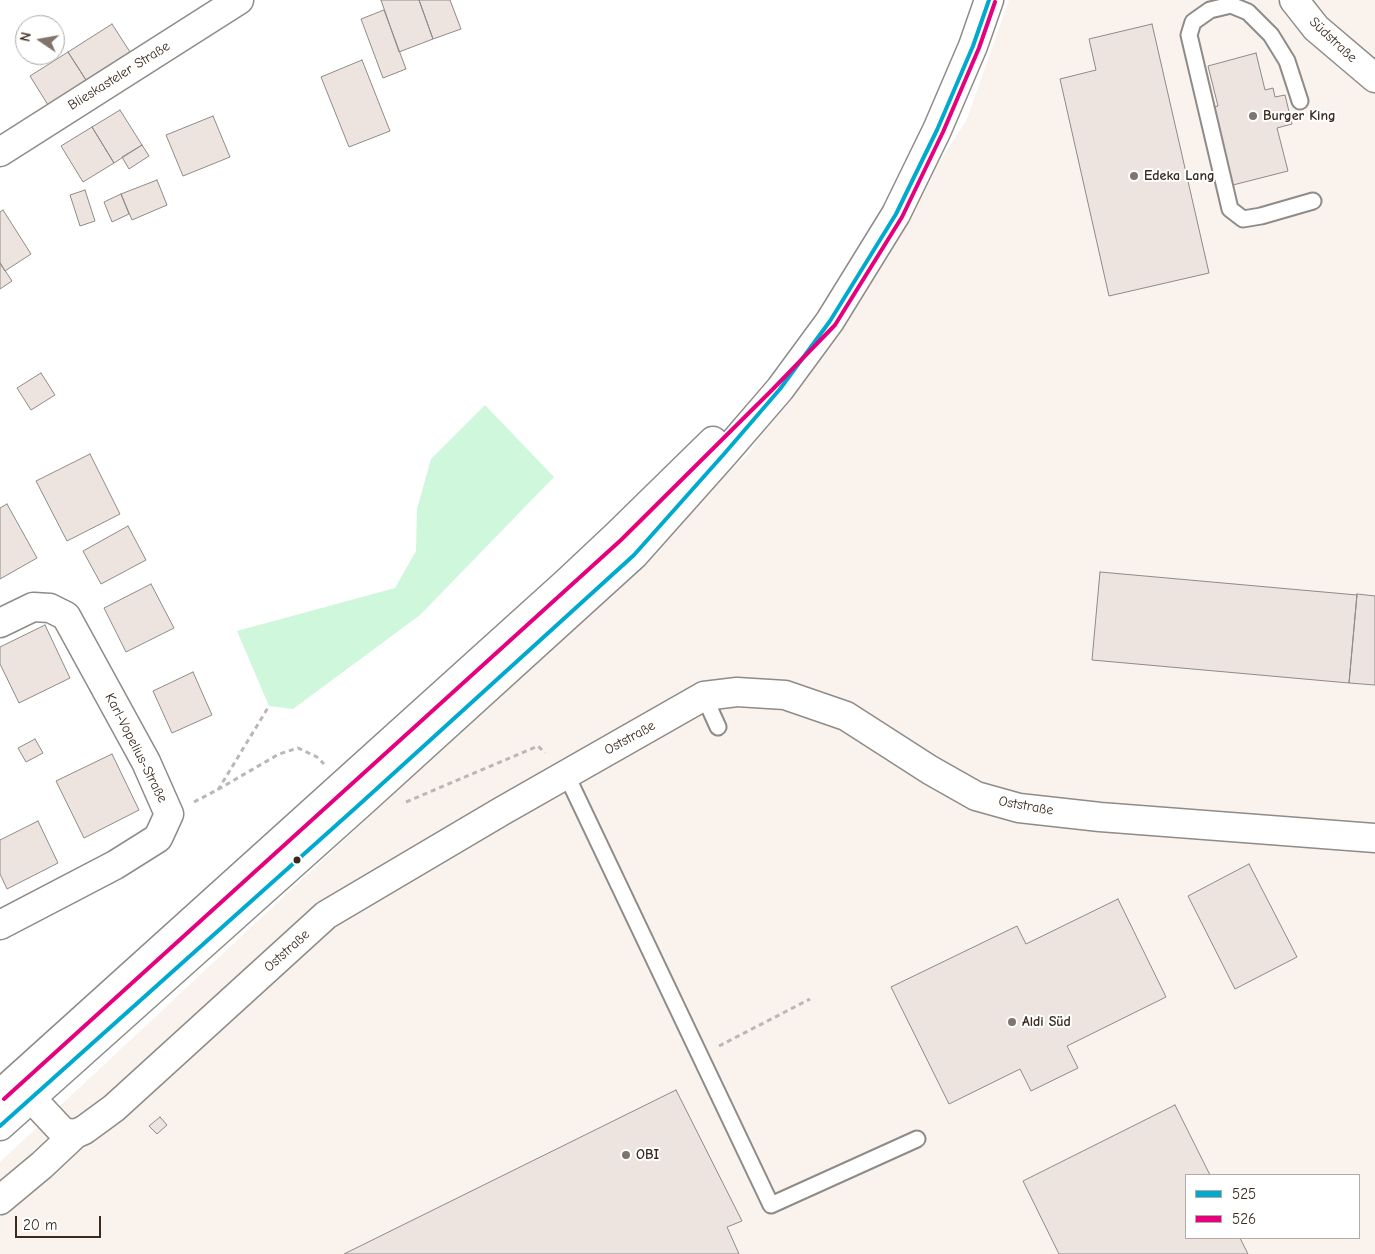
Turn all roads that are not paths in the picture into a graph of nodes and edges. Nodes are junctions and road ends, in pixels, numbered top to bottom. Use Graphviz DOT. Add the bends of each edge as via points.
graph roads {
  1 [pos="239,0"];
  2 [pos="989,0"];
  3 [pos="1294,0"];
  4 [pos="1375,78"];
  5 [pos="1300,101"];
  6 [pos="0,152"];
  7 [pos="1313,201"];
  8 [pos="0,623"];
  9 [pos="704,696"];
  10 [pos="718,727"];
  11 [pos="566,774"];
  12 [pos="1375,838"];
  13 [pos="0,925"];
  14 [pos="15,1091"];
  15 [pos="0,1126"];
  16 [pos="74,1134"];
  17 [pos="917,1139"];
  18 [pos="0,1200"];
  1 -- 6 [label="street, Blieskasteler Straße"];
  2 -- 14 [label="street" via="933,139 896,214 830,322 617,535"];
  3 -- 4 [label="street, Südstraße" via="1316,28"];
  5 -- 7 [label="lane" via="1287,61 1271,35 1248,12 1231,5 1210,10 1193,22 1189,35 1230,209 1243,219"];
  8 -- 13 [label="street, Karl-Vopelius-Straße" via="33,607 50,608 66,616 146,762 169,814 158,838"];
  9 -- 10 [label="lane"];
  9 -- 11 [label="street, Oststraße"];
  9 -- 12 [label="street, Oststraße" via="737,692 785,695 846,716 976,796 1019,808"];
  11 -- 16 [label="street, Oststraße" via="326,915 114,1108"];
  11 -- 17 [label="lane" via="771,1205"];
  14 -- 15 [label="street"];
  14 -- 16 [label="street" via="63,1132"];
  16 -- 18 [label="street, Oststraße"];
}
